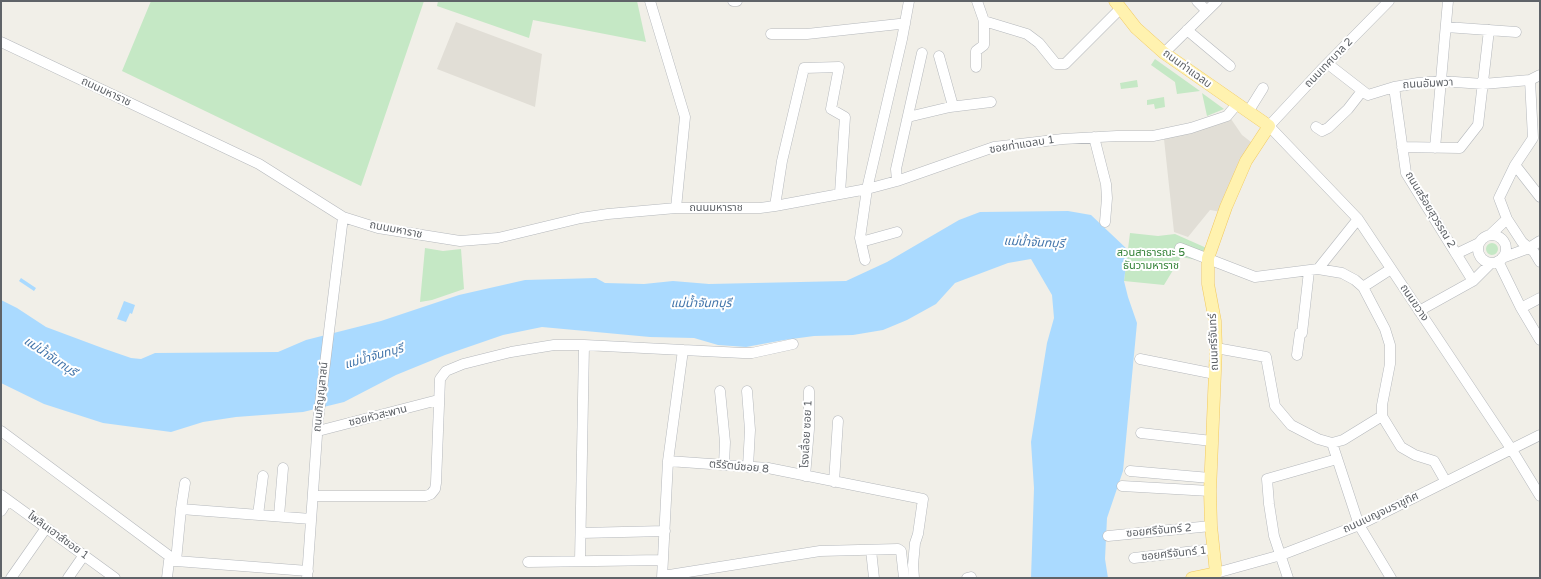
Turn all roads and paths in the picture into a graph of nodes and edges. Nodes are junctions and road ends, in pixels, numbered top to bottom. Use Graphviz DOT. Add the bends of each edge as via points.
graph roads {
  1 [pos="650,1"];
  2 [pos="733,1"];
  3 [pos="737,1"];
  4 [pos="909,1"];
  5 [pos="977,1"];
  6 [pos="1197,1"];
  7 [pos="1217,1"];
  8 [pos="1389,1"];
  9 [pos="1448,1"];
  10 [pos="1118,5"];
  11 [pos="1206,10"];
  12 [pos="984,21"];
  13 [pos="905,24"];
  14 [pos="1446,27"];
  15 [pos="1187,30"];
  16 [pos="1489,30"];
  17 [pos="1516,32"];
  18 [pos="771,34"];
  19 [pos="1,42"];
  20 [pos="922,53"];
  21 [pos="1164,53"];
  22 [pos="938,56"];
  23 [pos="1328,64"];
  24 [pos="1230,66"];
  25 [pos="976,67"];
  26 [pos="1540,75"];
  27 [pos="1530,80"];
  28 [pos="1441,81"];
  29 [pos="1483,84"];
  30 [pos="1394,87"];
  31 [pos="1263,88"];
  32 [pos="1362,91"];
  33 [pos="991,102"];
  34 [pos="1237,104"];
  35 [pos="953,106"];
  36 [pos="1248,112"];
  37 [pos="908,117"];
  38 [pos="1537,122"];
  39 [pos="1269,126"];
  40 [pos="1316,127"];
  41 [pos="1094,137"];
  42 [pos="1537,140"];
  43 [pos="1402,147"];
  44 [pos="1435,148"];
  45 [pos="1515,165"];
  46 [pos="897,181"];
  47 [pos="867,190"];
  48 [pos="840,194"];
  49 [pos="1540,197"];
  50 [pos="775,206"];
  51 [pos="676,208"];
  52 [pos="760,208"];
  53 [pos="343,217"];
  54 [pos="1507,219"];
  55 [pos="1358,220"];
  56 [pos="1106,222"];
  57 [pos="897,232"];
  58 [pos="1490,235"];
  59 [pos="1540,241"];
  60 [pos="861,242"];
  61 [pos="1479,244"];
  62 [pos="1180,248"];
  63 [pos="1529,248"];
  64 [pos="1456,254"];
  65 [pos="1208,258"];
  66 [pos="865,260"];
  67 [pos="1540,262"];
  68 [pos="1498,263"];
  69 [pos="1391,269"];
  70 [pos="1313,270"];
  71 [pos="1476,279"];
  72 [pos="1363,287"];
  73 [pos="1540,298"];
  74 [pos="1521,308"];
  75 [pos="1419,311"];
  76 [pos="1540,340"];
  77 [pos="793,344"];
  78 [pos="584,345"];
  79 [pos="1216,348"];
  80 [pos="683,350"];
  81 [pos="1297,355"];
  82 [pos="1140,359"];
  83 [pos="1215,374"];
  84 [pos="720,391"];
  85 [pos="747,391"];
  86 [pos="809,391"];
  87 [pos="438,400"];
  88 [pos="1382,416"];
  89 [pos="838,421"];
  90 [pos="318,426"];
  91 [pos="1,431"];
  92 [pos="1141,433"];
  93 [pos="1540,435"];
  94 [pos="1212,441"];
  95 [pos="1332,444"];
  96 [pos="1512,450"];
  97 [pos="1337,459"];
  98 [pos="668,461"];
  99 [pos="724,466"];
  100 [pos="748,467"];
  101 [pos="283,468"];
  102 [pos="1130,471"];
  103 [pos="263,476"];
  104 [pos="805,476"];
  105 [pos="1210,478"];
  106 [pos="834,482"];
  107 [pos="1446,482"];
  108 [pos="185,483"];
  109 [pos="1122,486"];
  110 [pos="1210,491"];
  111 [pos="313,496"];
  112 [pos="1540,496"];
  113 [pos="5,498"];
  114 [pos="181,509"];
  115 [pos="1,511"];
  116 [pos="258,515"];
  117 [pos="279,516"];
  118 [pos="311,520"];
  119 [pos="1359,525"];
  120 [pos="1211,526"];
  121 [pos="46,528"];
  122 [pos="665,531"];
  123 [pos="581,533"];
  124 [pos="1108,536"];
  125 [pos="1213,549"];
  126 [pos="871,550"];
  127 [pos="84,555"];
  128 [pos="1281,555"];
  129 [pos="1134,558"];
  130 [pos="663,560"];
  131 [pos="176,561"];
  132 [pos="580,561"];
  133 [pos="528,562"];
  134 [pos="709,573"];
  135 [pos="308,574"];
  136 [pos="1216,576"];
  137 [pos="662,577"];
  138 [pos="1387,577"];
  139 [pos="11,578"];
  140 [pos="68,578"];
  141 [pos="115,578"];
  142 [pos="167,578"];
  143 [pos="874,578"];
  144 [pos="904,578"];
  145 [pos="914,578"];
  146 [pos="1192,578"];
  147 [pos="1288,578"];
  1 -- 51 [label="street" via="685,117"];
  2 -- 3 [label="street"];
  4 -- 13 [label="street"];
  5 -- 12 [label="street"];
  6 -- 11 [label="street"];
  7 -- 11 [label="street"];
  8 -- 23 [label="street, ถนนเทศบาล 2"];
  9 -- 14 [label="street"];
  10 -- 12 [label="street" via="1065,64 1056,64 1039,43 1027,34"];
  10 -- 21 [label="main road, ถนนท่าแฉลบ" via="1136,28"];
  11 -- 15 [label="street"];
  12 -- 25 [label="street" via="985,42 975,53"];
  13 -- 18 [label="street" via="806,34"];
  13 -- 47 [label="street"];
  14 -- 16 [label="street"];
  14 -- 28 [label="street"];
  15 -- 21 [label="street"];
  15 -- 24 [label="street"];
  16 -- 17 [label="street"];
  16 -- 29 [label="street"];
  19 -- 53 [label="street, ถนนมหาราช" via="259,164"];
  20 -- 37 [label="street"];
  21 -- 34 [label="main road, ถนนท่าแฉลบ"];
  22 -- 35 [label="street"];
  23 -- 32 [label="street"];
  23 -- 39 [label="street, ถนนเทศบาล 2"];
  26 -- 27 [label="street, ถนนอัมพวา"];
  27 -- 29 [label="street, ถนนอัมพวา"];
  27 -- 38 [label="street"];
  28 -- 29 [label="street, ถนนอัมพวา"];
  28 -- 30 [label="street, ถนนอัมพวา"];
  28 -- 44 [label="street"];
  29 -- 44 [label="street" via="1478,125 1460,148"];
  30 -- 32 [label="street, ถนนอัมพวา" via="1368,95"];
  30 -- 43 [label="street, ถนนสร้อยสุวรรณ 2"];
  31 -- 36 [label="street"];
  32 -- 40 [label="street" via="1328,128 1322,131"];
  33 -- 35 [label="street"];
  34 -- 36 [label="main road, ถนนท่าแฉลบ"];
  34 -- 41 [label="street, ซอยท่าแฉลบ 1" via="1227,116 1186,129 1153,136"];
  35 -- 37 [label="street"];
  36 -- 39 [label="main road, ถนนท่าแฉลบ"];
  37 -- 46 [label="street" via="896,170"];
  38 -- 42 [label="street"];
  39 -- 55 [label="street, ถนนขวาง"];
  39 -- 65 [label="main road, ถนนศรีจันทร์" via="1246,162 1226,207"];
  41 -- 46 [label="street, ซอยท่าแฉลบ 1" via="994,147"];
  41 -- 56 [label="street" via="1106,184"];
  42 -- 45 [label="street"];
  43 -- 44 [label="street"];
  43 -- 64 [label="street, ถนนสร้อยสุวรรณ 2" via="1406,173"];
  45 -- 49 [label="street"];
  45 -- 54 [label="street" via="1499,198"];
  46 -- 47 [label="street, ซอยท่าแฉลบ 1"];
  47 -- 48 [label="street, ซอยท่าแฉลบ 1"];
  47 -- 60 [label="street"];
  48 -- 50 [label="street, ซอยท่าแฉลบ 1"];
  48 -- 50 [label="street" via="845,117 831,109 839,67 804,68 782,161"];
  50 -- 52 [label="street, ซอยท่าแฉลบ 1"];
  51 -- 52 [label="street, ถนนมหาราช"];
  51 -- 53 [label="street, ถนนมหาราช" via="581,218 498,238 460,241 378,228"];
  53 -- 90 [label="street, ถนนภิญญสาสน์"];
  54 -- 58 [label="street"];
  54 -- 63 [label="street"];
  55 -- 69 [label="street, ถนนขวาง"];
  55 -- 70 [label="street"];
  57 -- 60 [label="street"];
  58 -- 61 [label="street"];
  58 -- 68 [label="street" via="1499,238 1505,250"];
  59 -- 63 [label="street"];
  60 -- 66 [label="street"];
  61 -- 64 [label="street"];
  61 -- 68 [label="street" via="1480,257 1487,262"];
  62 -- 65 [label="street"];
  63 -- 67 [label="street"];
  63 -- 68 [label="street"];
  64 -- 71 [label="street, ถนนสร้อยสุวรรณ 2"];
  65 -- 70 [label="street" via="1254,277"];
  65 -- 79 [label="main road, ถนนศรีจันทร์" via="1208,284 1215,321"];
  68 -- 71 [label="street"];
  68 -- 74 [label="street"];
  69 -- 72 [label="street"];
  69 -- 75 [label="street, ถนนขวาง"];
  70 -- 72 [label="street" via="1342,273"];
  70 -- 81 [label="street"];
  71 -- 75 [label="street"];
  72 -- 88 [label="street" via="1385,329 1390,345 1390,364"];
  73 -- 74 [label="street"];
  74 -- 76 [label="street"];
  75 -- 96 [label="street, ถนนขวาง"];
  77 -- 80 [label="street" via="752,353"];
  78 -- 80 [label="street"];
  78 -- 87 [label="street" via="554,345 528,349 452,368 442,374"];
  78 -- 123 [label="street"];
  79 -- 83 [label="main road, ถนนศรีจันทร์"];
  79 -- 95 [label="street" via="1266,357 1275,406 1291,425"];
  80 -- 98 [label="street"];
  82 -- 83 [label="street"];
  83 -- 94 [label="main road, ถนนศรีจันทร์"];
  84 -- 99 [label="street" via="725,442"];
  85 -- 100 [label="street" via="750,430"];
  86 -- 104 [label="street, โรงเลื่อย ซอย 1"];
  87 -- 90 [label="street, ซอยหัวสะพาน"];
  87 -- 111 [label="street" via="436,484 431,494"];
  88 -- 95 [label="street"];
  88 -- 107 [label="street" via="1402,447 1415,455 1434,461"];
  89 -- 106 [label="street"];
  90 -- 111 [label="street, ถนนภิญญสาสน์"];
  91 -- 131 [label="street"];
  92 -- 94 [label="street"];
  93 -- 96 [label="street, ถนนเบญจมราชูทิศ"];
  94 -- 105 [label="main road, ถนนศรีจันทร์"];
  95 -- 97 [label="street"];
  96 -- 107 [label="street, ถนนเบญจมราชูทิศ"];
  96 -- 112 [label="street, ถนนขวาง"];
  97 -- 119 [label="street"];
  97 -- 128 [label="street" via="1267,479 1274,536"];
  98 -- 99 [label="street, ตรีรัตน์ซอย 8"];
  98 -- 122 [label="street"];
  99 -- 100 [label="street, ตรีรัตน์ซอย 8"];
  100 -- 104 [label="street, ตรีรัตน์ซอย 8" via="768,468"];
  101 -- 117 [label="street"];
  102 -- 105 [label="street"];
  103 -- 116 [label="street"];
  104 -- 106 [label="street, ตรีรัตน์ซอย 8"];
  105 -- 110 [label="main road, ถนนศรีจันทร์"];
  106 -- 145 [label="street, ตรีรัตน์ซอย 8" via="923,499 915,543"];
  107 -- 119 [label="street, ถนนเบญจมราชูทิศ"];
  108 -- 114 [label="street"];
  109 -- 110 [label="street"];
  110 -- 120 [label="main road, ถนนศรีจันทร์"];
  111 -- 118 [label="street, ถนนภิญญสาสน์"];
  113 -- 115 [label="street"];
  113 -- 121 [label="street, ไพลินเฮาส์ซอย 1"];
  114 -- 116 [label="street"];
  114 -- 131 [label="street"];
  116 -- 117 [label="street"];
  117 -- 118 [label="street"];
  118 -- 135 [label="street, ถนนภิญญสาสน์"];
  119 -- 128 [label="street, ถนนเบญจมราชูทิศ"];
  119 -- 138 [label="street"];
  120 -- 124 [label="street, ซอยศรีจันทร์ 2"];
  120 -- 125 [label="main road, ถนนศรีจันทร์"];
  121 -- 127 [label="street, ไพลินเฮาส์ซอย 1"];
  121 -- 139 [label="street"];
  122 -- 123 [label="street"];
  122 -- 130 [label="street"];
  123 -- 132 [label="street"];
  125 -- 129 [label="street, ซอยศรีจันทร์ 1"];
  125 -- 136 [label="main road, ถนนศรีจันทร์"];
  126 -- 134 [label="street" via="820,551"];
  126 -- 143 [label="street"];
  126 -- 144 [label="street" via="900,549"];
  127 -- 140 [label="street"];
  127 -- 141 [label="street, ไพลินเฮาส์ซอย 1"];
  128 -- 136 [label="street, ถนนเบญจมราชูทิศ"];
  128 -- 147 [label="street"];
  130 -- 132 [label="street"];
  130 -- 137 [label="street"];
  131 -- 135 [label="street"];
  131 -- 142 [label="street" via="169,561"];
  132 -- 133 [label="street"];
  134 -- 137 [label="street"];
  136 -- 146 [label="main road"];
}
